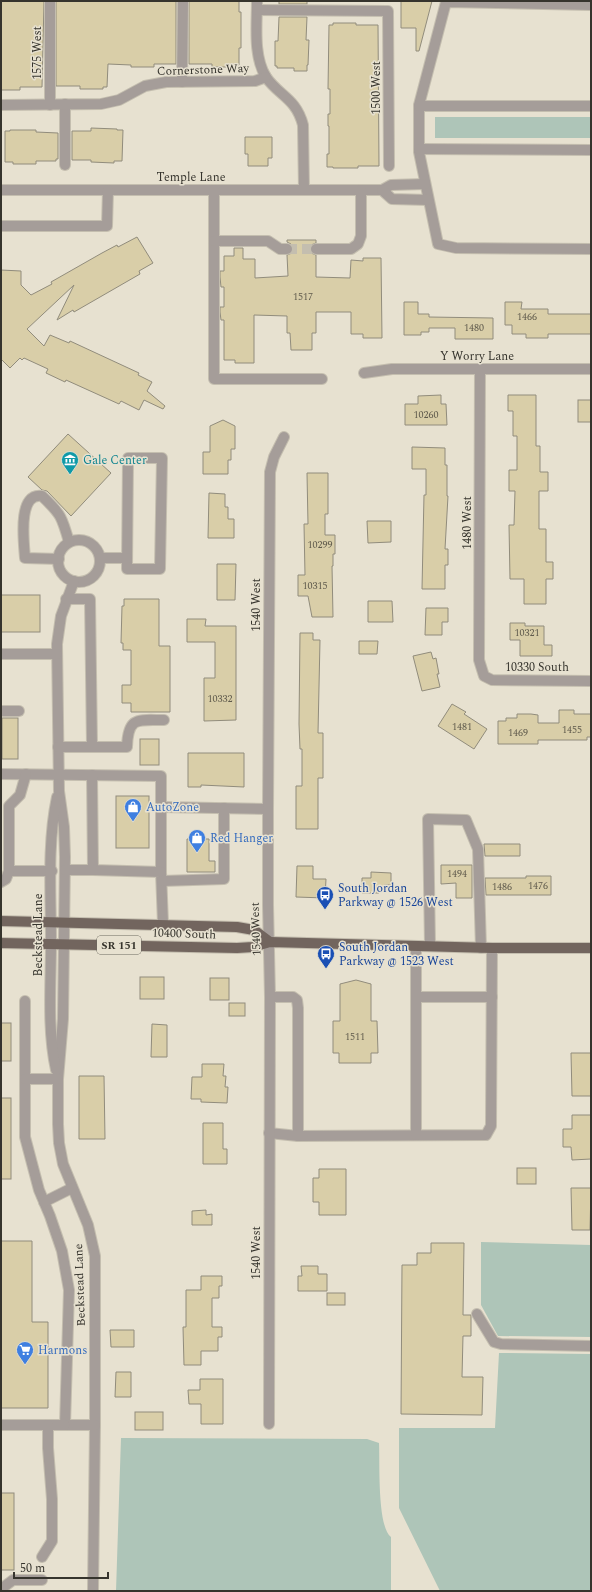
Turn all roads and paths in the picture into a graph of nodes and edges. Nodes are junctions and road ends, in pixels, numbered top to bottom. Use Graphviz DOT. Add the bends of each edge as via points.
graph roads {
  1 [pos="50,1"];
  2 [pos="183,1"];
  3 [pos="591,5"];
  4 [pos="257,6"];
  5 [pos="266,77"];
  6 [pos="182,82"];
  7 [pos="65,104"];
  8 [pos="1,105"];
  9 [pos="50,105"];
  10 [pos="419,106"];
  11 [pos="591,106"];
  12 [pos="419,149"];
  13 [pos="591,150"];
  14 [pos="65,165"];
  15 [pos="389,166"];
  16 [pos="424,184"];
  17 [pos="1,190"];
  18 [pos="108,190"];
  19 [pos="214,190"];
  20 [pos="304,190"];
  21 [pos="361,190"];
  22 [pos="382,190"];
  23 [pos="428,200"];
  24 [pos="1,226"];
  25 [pos="214,241"];
  26 [pos="287,249"];
  27 [pos="316,249"];
  28 [pos="591,249"];
  29 [pos="480,369"];
  30 [pos="591,369"];
  31 [pos="364,373"];
  32 [pos="322,379"];
  33 [pos="284,437"];
  34 [pos="69,542"];
  35 [pos="100,558"];
  36 [pos="127,558"];
  37 [pos="59,559"];
  38 [pos="74,581"];
  39 [pos="66,599"];
  40 [pos="1,654"];
  41 [pos="57,654"];
  42 [pos="484,676"];
  43 [pos="591,680"];
  44 [pos="1,711"];
  45 [pos="19,711"];
  46 [pos="164,720"];
  47 [pos="58,747"];
  48 [pos="92,747"];
  49 [pos="1,774"];
  50 [pos="26,774"];
  51 [pos="58,774"];
  52 [pos="92,775"];
  53 [pos="59,791"];
  54 [pos="5,806"];
  55 [pos="161,807"];
  56 [pos="224,808"];
  57 [pos="268,809"];
  58 [pos="65,870"];
  59 [pos="93,870"];
  60 [pos="9,871"];
  61 [pos="52,871"];
  62 [pos="161,876"];
  63 [pos="1,882"];
  64 [pos="1,921"];
  65 [pos="51,921"];
  66 [pos="65,922"];
  67 [pos="163,924"];
  68 [pos="270,942"];
  69 [pos="1,943"];
  70 [pos="51,943"];
  71 [pos="64,944"];
  72 [pos="416,946"];
  73 [pos="430,946"];
  74 [pos="481,948"];
  75 [pos="492,948"];
  76 [pos="591,948"];
  77 [pos="270,997"];
  78 [pos="416,997"];
  79 [pos="492,997"];
  80 [pos="25,1001"];
  81 [pos="25,1079"];
  82 [pos="58,1079"];
  83 [pos="269,1133"];
  84 [pos="416,1135"];
  85 [pos="298,1136"];
  86 [pos="72,1188"];
  87 [pos="44,1202"];
  88 [pos="477,1314"];
  89 [pos="591,1346"];
  90 [pos="269,1424"];
  91 [pos="1,1425"];
  92 [pos="48,1425"];
  93 [pos="65,1425"];
  94 [pos="95,1425"];
  95 [pos="42,1557"];
  96 [pos="42,1580"];
  97 [pos="1,1589"];
  98 [pos="93,1591"];
  1 -- 9 [label="street, 1575 West"];
  2 -- 6 [label="street"];
  3 -- 10 [label="street" via="446,2"];
  4 -- 5 [label="street" via="258,57"];
  4 -- 15 [label="street, 1500 West" via="388,11"];
  5 -- 6 [label="street, Cornerstone Way" via="255,81"];
  5 -- 20 [label="street" via="288,97 300,115 303,125"];
  6 -- 7 [label="street, Cornerstone Way" via="144,86 110,103"];
  7 -- 9 [label="street, Cornerstone Way"];
  7 -- 14 [label="street"];
  8 -- 9 [label="street, Cornerstone Way"];
  10 -- 11 [label="street"];
  10 -- 12 [label="street"];
  12 -- 13 [label="street"];
  12 -- 16 [label="street"];
  16 -- 22 [label="street" via="392,185"];
  16 -- 23 [label="street"];
  17 -- 18 [label="street, Temple Lane"];
  18 -- 19 [label="street, Temple Lane"];
  18 -- 24 [label="street" via="107,226"];
  19 -- 20 [label="street, Temple Lane"];
  19 -- 25 [label="street"];
  20 -- 21 [label="street, Temple Lane"];
  21 -- 22 [label="street, Temple Lane"];
  21 -- 27 [label="street" via="361,236 358,244 351,249"];
  22 -- 23 [label="street" via="392,199"];
  23 -- 28 [label="street" via="438,244 456,248"];
  25 -- 26 [label="street" via="268,242 280,249"];
  25 -- 32 [label="street" via="214,379"];
  29 -- 30 [label="street, Y Worry Lane"];
  29 -- 31 [label="street, Y Worry Lane" via="392,369"];
  29 -- 42 [label="street, 1480 West" via="479,660"];
  33 -- 57 [label="street, 1540 West" via="270,472"];
  34 -- 35 [label="street" via="77,540 93,544"];
  34 -- 37 [label="street" via="63,548"];
  34 -- 37 [label="street" via="63,519 57,511 42,496 35,496 29,500 25,508 25,558"];
  35 -- 36 [label="street"];
  35 -- 38 [label="street" via="96,574 90,579"];
  36 -- 36 [label="street" via="128,458 162,458 160,569 127,569"];
  37 -- 38 [label="street" via="61,571"];
  38 -- 39 [label="street, Beckstead Lane"];
  39 -- 41 [label="street, Beckstead Lane" via="59,628"];
  39 -- 48 [label="street" via="90,599"];
  40 -- 41 [label="street"];
  41 -- 47 [label="street, Beckstead Lane"];
  42 -- 43 [label="street, 10330 South" via="492,680"];
  44 -- 45 [label="street"];
  46 -- 48 [label="street" via="134,722 129,728 127,747"];
  47 -- 48 [label="street"];
  47 -- 51 [label="street, Beckstead Lane"];
  49 -- 50 [label="street"];
  50 -- 51 [label="street"];
  50 -- 54 [label="street" via="20,795"];
  51 -- 52 [label="street"];
  51 -- 53 [label="street, Beckstead Lane"];
  52 -- 55 [label="street" via="161,776"];
  52 -- 59 [label="street"];
  53 -- 58 [label="street, Beckstead Lane" via="64,827"];
  53 -- 61 [label="street, Beckstead Lane" via="52,833"];
  54 -- 60 [label="street"];
  55 -- 56 [label="street"];
  55 -- 62 [label="street"];
  56 -- 57 [label="street"];
  56 -- 62 [label="street" via="224,879"];
  57 -- 68 [label="street, 1540 West"];
  58 -- 59 [label="street"];
  58 -- 66 [label="street, Beckstead Lane"];
  59 -- 62 [label="street"];
  60 -- 61 [label="street"];
  60 -- 63 [label="street" via="6,879"];
  61 -- 65 [label="street, Beckstead Lane"];
  62 -- 67 [label="street"];
  64 -- 65 [label="main road, 10400 South / SR 151"];
  65 -- 66 [label="main road, 10400 South / SR 151"];
  65 -- 70 [label="street, Beckstead Lane"];
  66 -- 67 [label="main road, 10400 South / SR 151"];
  66 -- 71 [label="street, Beckstead Lane"];
  67 -- 68 [label="main road, 10400 South / SR 151" via="237,927 254,930"];
  68 -- 71 [label="main road, 10400 South / SR 151" via="245,948"];
  68 -- 72 [label="main road, SR 151"];
  68 -- 77 [label="street, 1540 West"];
  69 -- 70 [label="main road, 10400 South / SR 151"];
  70 -- 71 [label="main road, 10400 South / SR 151"];
  70 -- 82 [label="street, Beckstead Lane" via="51,1032"];
  71 -- 82 [label="street, Beckstead Lane" via="63,1019"];
  72 -- 73 [label="main road, SR 151"];
  72 -- 78 [label="street"];
  73 -- 74 [label="main road, SR 151"];
  73 -- 74 [label="street" via="428,819 466,820 478,849"];
  74 -- 75 [label="main road, SR 151"];
  75 -- 76 [label="main road, SR 151"];
  75 -- 79 [label="street"];
  77 -- 83 [label="street, 1540 West"];
  77 -- 85 [label="street" via="293,997 297,1000"];
  78 -- 79 [label="street"];
  78 -- 84 [label="street"];
  79 -- 84 [label="street" via="490,1131 486,1135"];
  80 -- 81 [label="street"];
  81 -- 82 [label="street"];
  81 -- 87 [label="street" via="25,1138"];
  82 -- 86 [label="street, Beckstead Lane" via="59,1143"];
  83 -- 85 [label="street"];
  83 -- 90 [label="street, 1540 West"];
  84 -- 85 [label="street"];
  86 -- 87 [label="street"];
  86 -- 94 [label="street, Beckstead Lane" via="88,1225 95,1256"];
  87 -- 93 [label="street" via="62,1251 69,1290"];
  88 -- 89 [label="street" via="494,1342 501,1344"];
  91 -- 92 [label="street"];
  92 -- 93 [label="street"];
  92 -- 95 [label="street" via="52,1541"];
  93 -- 94 [label="street"];
  94 -- 98 [label="street, Beckstead Lane"];
  96 -- 97 [label="street" via="13,1580"];
}
